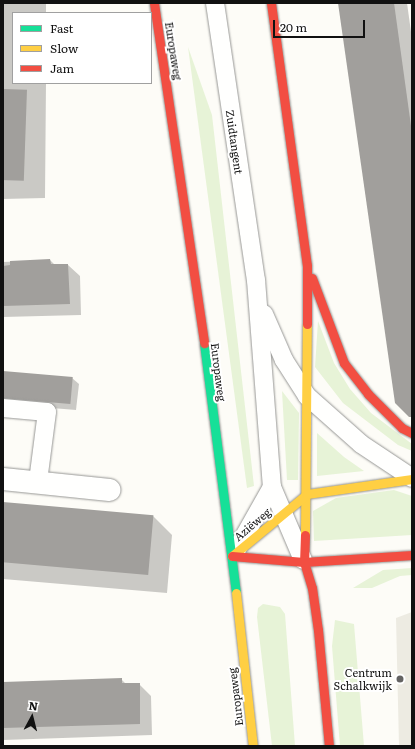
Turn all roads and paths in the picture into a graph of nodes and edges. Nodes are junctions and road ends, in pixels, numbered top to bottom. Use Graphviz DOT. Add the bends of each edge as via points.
graph roads {
  1 [pos="154,3"];
  2 [pos="215,3"];
  3 [pos="271,3"];
  4 [pos="307,266"];
  5 [pos="256,280"];
  6 [pos="307,396"];
  7 [pos="3,408"];
  8 [pos="412,433"];
  9 [pos="3,479"];
  10 [pos="412,479"];
  11 [pos="38,481"];
  12 [pos="272,487"];
  13 [pos="109,490"];
  14 [pos="307,494"];
  15 [pos="284,514"];
  16 [pos="412,555"];
  17 [pos="232,556"];
  18 [pos="304,562"];
  19 [pos="253,746"];
  20 [pos="329,746"];
  1 -- 17 [label="main road, Europaweg" via="184,196"];
  2 -- 5 [label="lane, Zuidtangent"];
  3 -- 4 [label="main road"];
  4 -- 6 [label="main road"];
  4 -- 8 [label="main road" via="344,363 368,394 402,428"];
  5 -- 6 [label="lane, Zuidtangent" via="266,322 284,360"];
  5 -- 12 [label="lane, Zuidtangent"];
  6 -- 10 [label="lane, Zuidtangent" via="361,444"];
  6 -- 14 [label="main road"];
  7 -- 11 [label="lane" via="47,412"];
  9 -- 11 [label="street"];
  10 -- 14 [label="main road"];
  11 -- 13 [label="street"];
  12 -- 15 [label="lane, Zuidtangent"];
  12 -- 17 [label="lane"];
  14 -- 15 [label="main road, Aziëweg"];
  14 -- 18 [label="main road"];
  15 -- 17 [label="main road, Aziëweg"];
  15 -- 18 [label="lane, Zuidtangent"];
  16 -- 18 [label="main road, Aziëweg"];
  17 -- 18 [label="main road, Aziëweg"];
  17 -- 19 [label="main road, Europaweg"];
  18 -- 20 [label="main road" via="312,588 318,630"];
}
